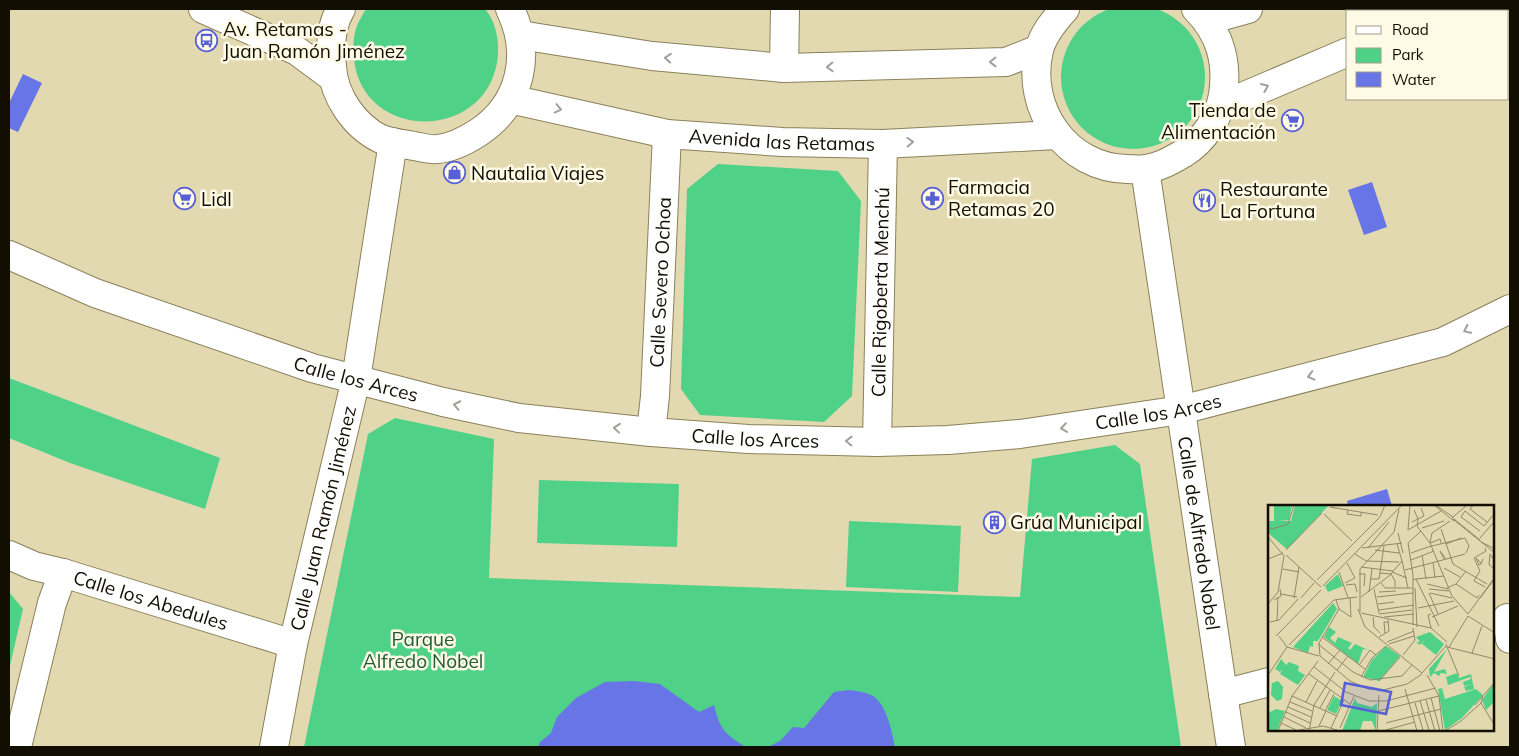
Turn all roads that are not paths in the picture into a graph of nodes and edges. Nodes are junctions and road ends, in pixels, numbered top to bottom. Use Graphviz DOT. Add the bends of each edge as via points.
graph roads {
  1 [pos="203,9"];
  2 [pos="341,9"];
  3 [pos="510,9"];
  4 [pos="785,9"];
  5 [pos="1065,9"];
  6 [pos="1248,9"];
  7 [pos="1202,15"];
  8 [pos="520,36"];
  9 [pos="1039,49"];
  10 [pos="1346,53"];
  11 [pos="784,68"];
  12 [pos="332,77"];
  13 [pos="510,99"];
  14 [pos="1220,106"];
  15 [pos="667,134"];
  16 [pos="1057,135"];
  17 [pos="393,142"];
  18 [pos="884,144"];
  19 [pos="1146,169"];
  20 [pos="9,255"];
  21 [pos="1510,309"];
  22 [pos="356,379"];
  23 [pos="1181,410"];
  24 [pos="651,432"];
  25 [pos="877,442"];
  26 [pos="9,555"];
  27 [pos="63,573"];
  28 [pos="293,644"];
  29 [pos="1268,682"];
  30 [pos="1223,694"];
  31 [pos="17,747"];
  32 [pos="274,747"];
  33 [pos="1230,747"];
  1 -- 12 [label="street" via="297,51"];
  2 -- 12 [label="street" via="330,46"];
  3 -- 8 [label="street"];
  4 -- 11 [label="street"];
  5 -- 9 [label="street" via="1052,24"];
  6 -- 7 [label="street"];
  7 -- 14 [label="street" via="1221,47 1223,57 1226,77"];
  11 -- 8 [label="street, one-way" via="652,56"];
  8 -- 13 [label="street" via="520,72"];
  9 -- 11 [label="street, one-way" via="1006,62"];
  9 -- 16 [label="street" via="1036,79 1042,109"];
  14 -- 10 [label="street, one-way"];
  12 -- 17 [label="street" via="342,102 359,123"];
  13 -- 15 [label="street, Avenida las Retamas, one-way"];
  13 -- 17 [label="street" via="492,123 466,140 437,149"];
  14 -- 19 [label="street" via="1209,129 1192,148 1170,162"];
  15 -- 18 [label="street, Avenida las Retamas" via="782,142"];
  15 -- 24 [label="street, Calle Severo Ochoa"];
  18 -- 16 [label="street, Avenida las Retamas, one-way"];
  16 -- 19 [label="street" via="1082,157 1112,168"];
  17 -- 22 [label="street, Calle Juan Ramón Jiménez"];
  18 -- 25 [label="street, Calle Rigoberta Menchú"];
  19 -- 23 [label="street, Calle de Alfredo Nobel"];
  20 -- 22 [label="street, Calle los Arces" via="95,294"];
  21 -- 23 [label="street, Calle los Arces, one-way" via="1442,342"];
  24 -- 22 [label="street, Calle los Arces, one-way" via="519,418"];
  22 -- 28 [label="street, Calle Juan Ramón Jiménez"];
  23 -- 25 [label="street, Calle los Arces, one-way" via="1020,434"];
  23 -- 30 [label="street, Calle de Alfredo Nobel"];
  25 -- 24 [label="street, Calle los Arces, one-way" via="748,439"];
  26 -- 27 [label="street, Calle los Abedules" via="34,566"];
  27 -- 28 [label="street, Calle los Abedules"];
  27 -- 31 [label="street" via="52,603"];
  28 -- 32 [label="street, Calle Juan Ramón Jiménez"];
  29 -- 30 [label="street"];
  30 -- 33 [label="street, Calle de Alfredo Nobel"];
}
